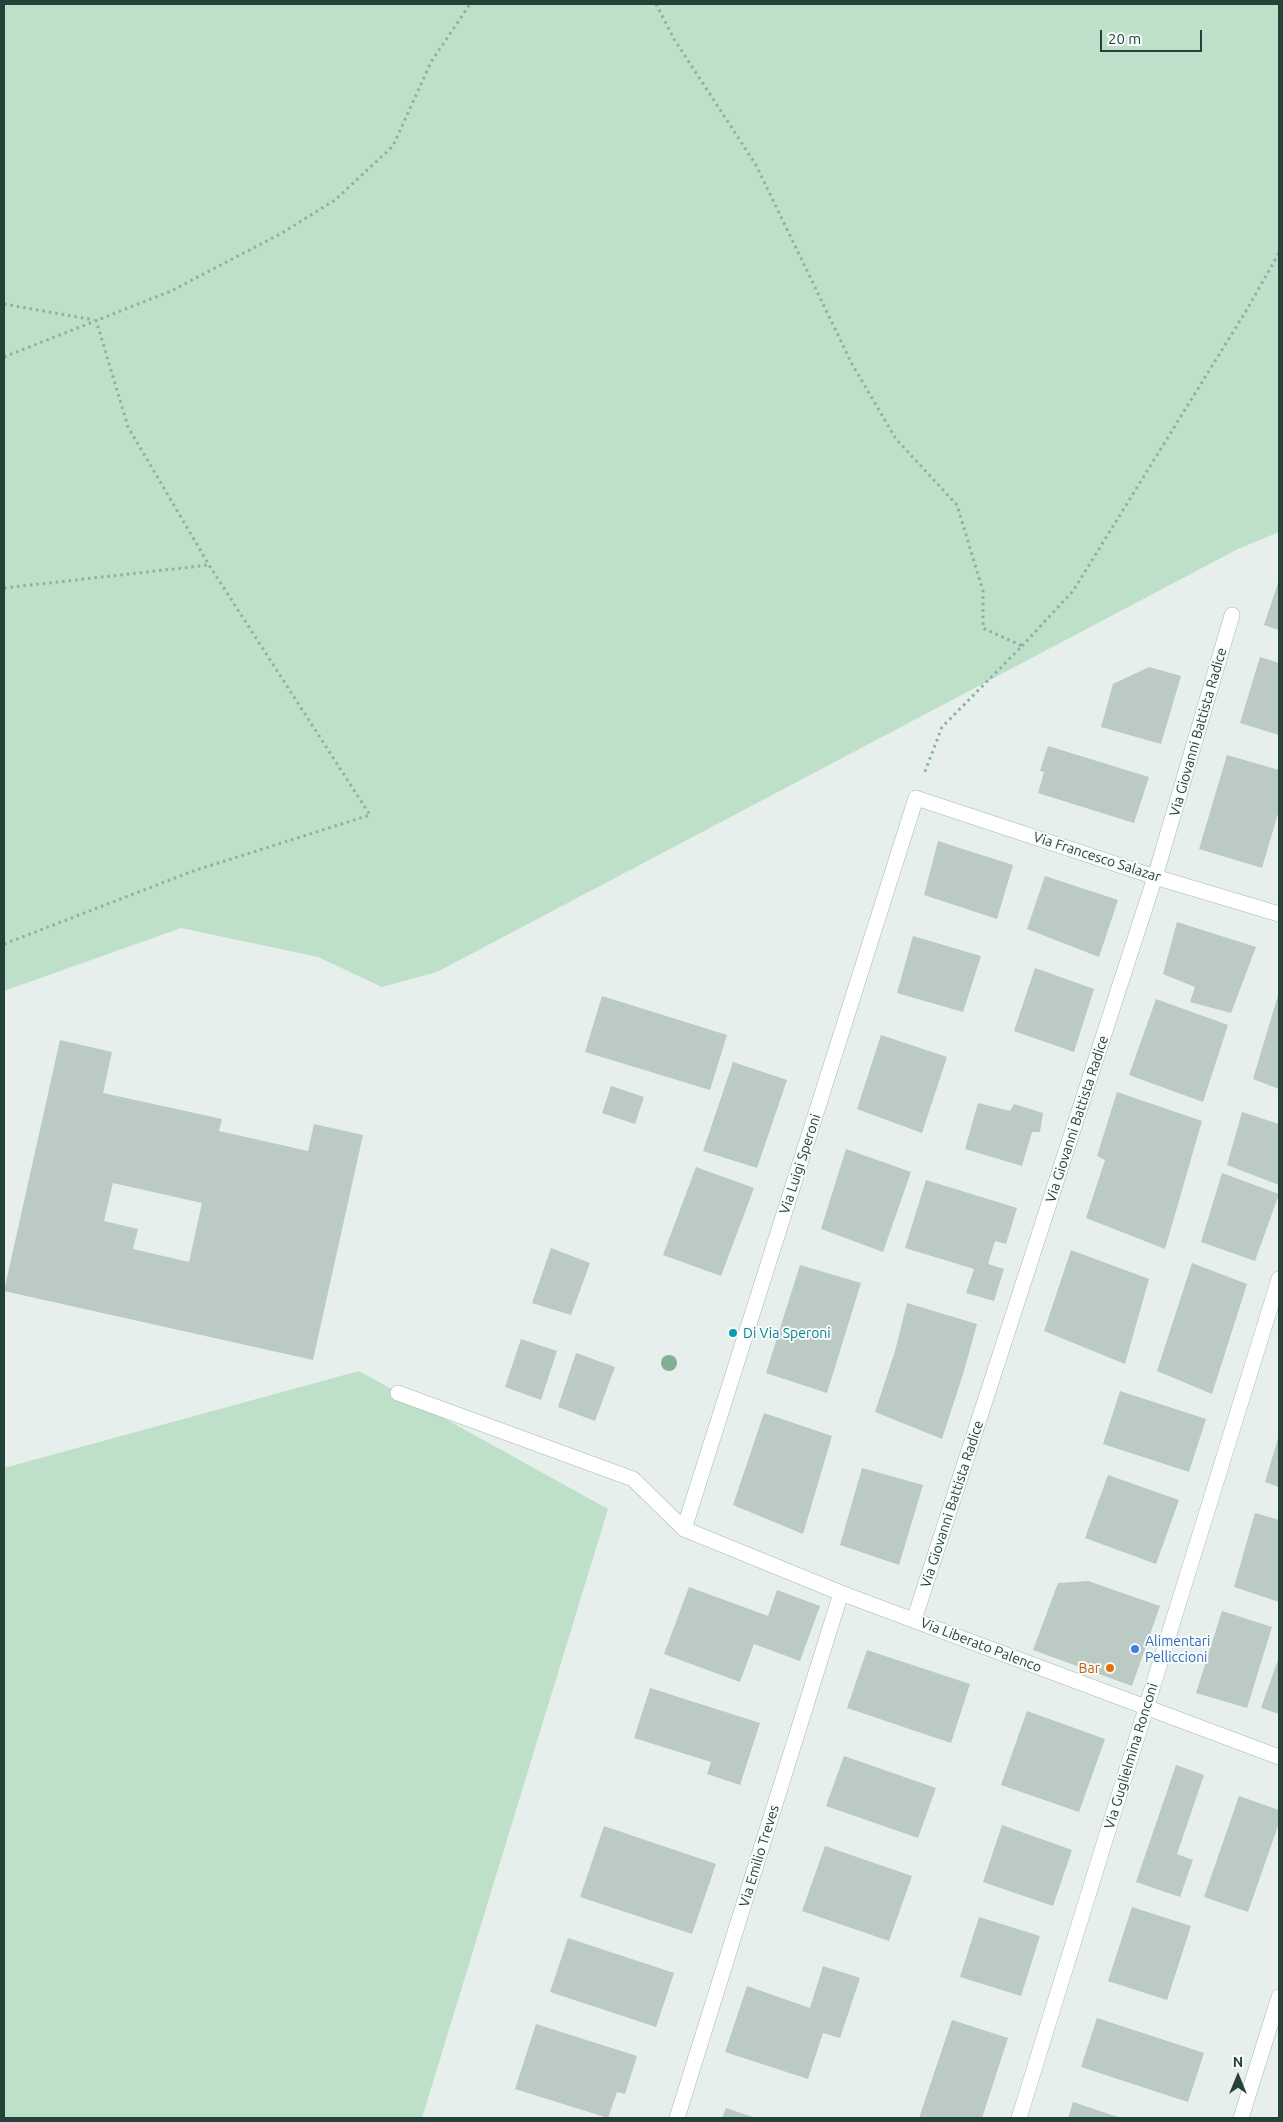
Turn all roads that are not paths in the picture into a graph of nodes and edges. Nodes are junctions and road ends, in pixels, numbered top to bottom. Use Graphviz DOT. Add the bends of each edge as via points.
graph roads {
  1 [pos="1232,615"];
  2 [pos="916,798"];
  3 [pos="1155,877"];
  4 [pos="1279,914"];
  5 [pos="1279,1280"];
  6 [pos="398,1393"];
  7 [pos="684,1529"];
  8 [pos="840,1593"];
  9 [pos="914,1620"];
  10 [pos="1146,1708"];
  11 [pos="1279,1757"];
  12 [pos="1279,1997"];
  13 [pos="677,2118"];
  14 [pos="1020,2118"];
  15 [pos="1241,2118"];
  1 -- 3 [label="street, Via Giovanni Battista Radice"];
  2 -- 3 [label="street, Via Francesco Salazar"];
  2 -- 7 [label="street, Via Luigi Speroni"];
  3 -- 4 [label="street, Via Francesco Salazar"];
  3 -- 9 [label="street, Via Giovanni Battista Radice"];
  5 -- 10 [label="street, Via Guglielmina Ronconi"];
  6 -- 7 [label="street" via="633,1479"];
  7 -- 8 [label="street, Via Liberato Palenco"];
  8 -- 9 [label="street, Via Liberato Palenco"];
  8 -- 13 [label="street, Via Emilio Treves"];
  9 -- 10 [label="street, Via Liberato Palenco"];
  10 -- 11 [label="street, Via Liberato Palenco"];
  10 -- 14 [label="street, Via Guglielmina Ronconi"];
  12 -- 15 [label="street"];
}
